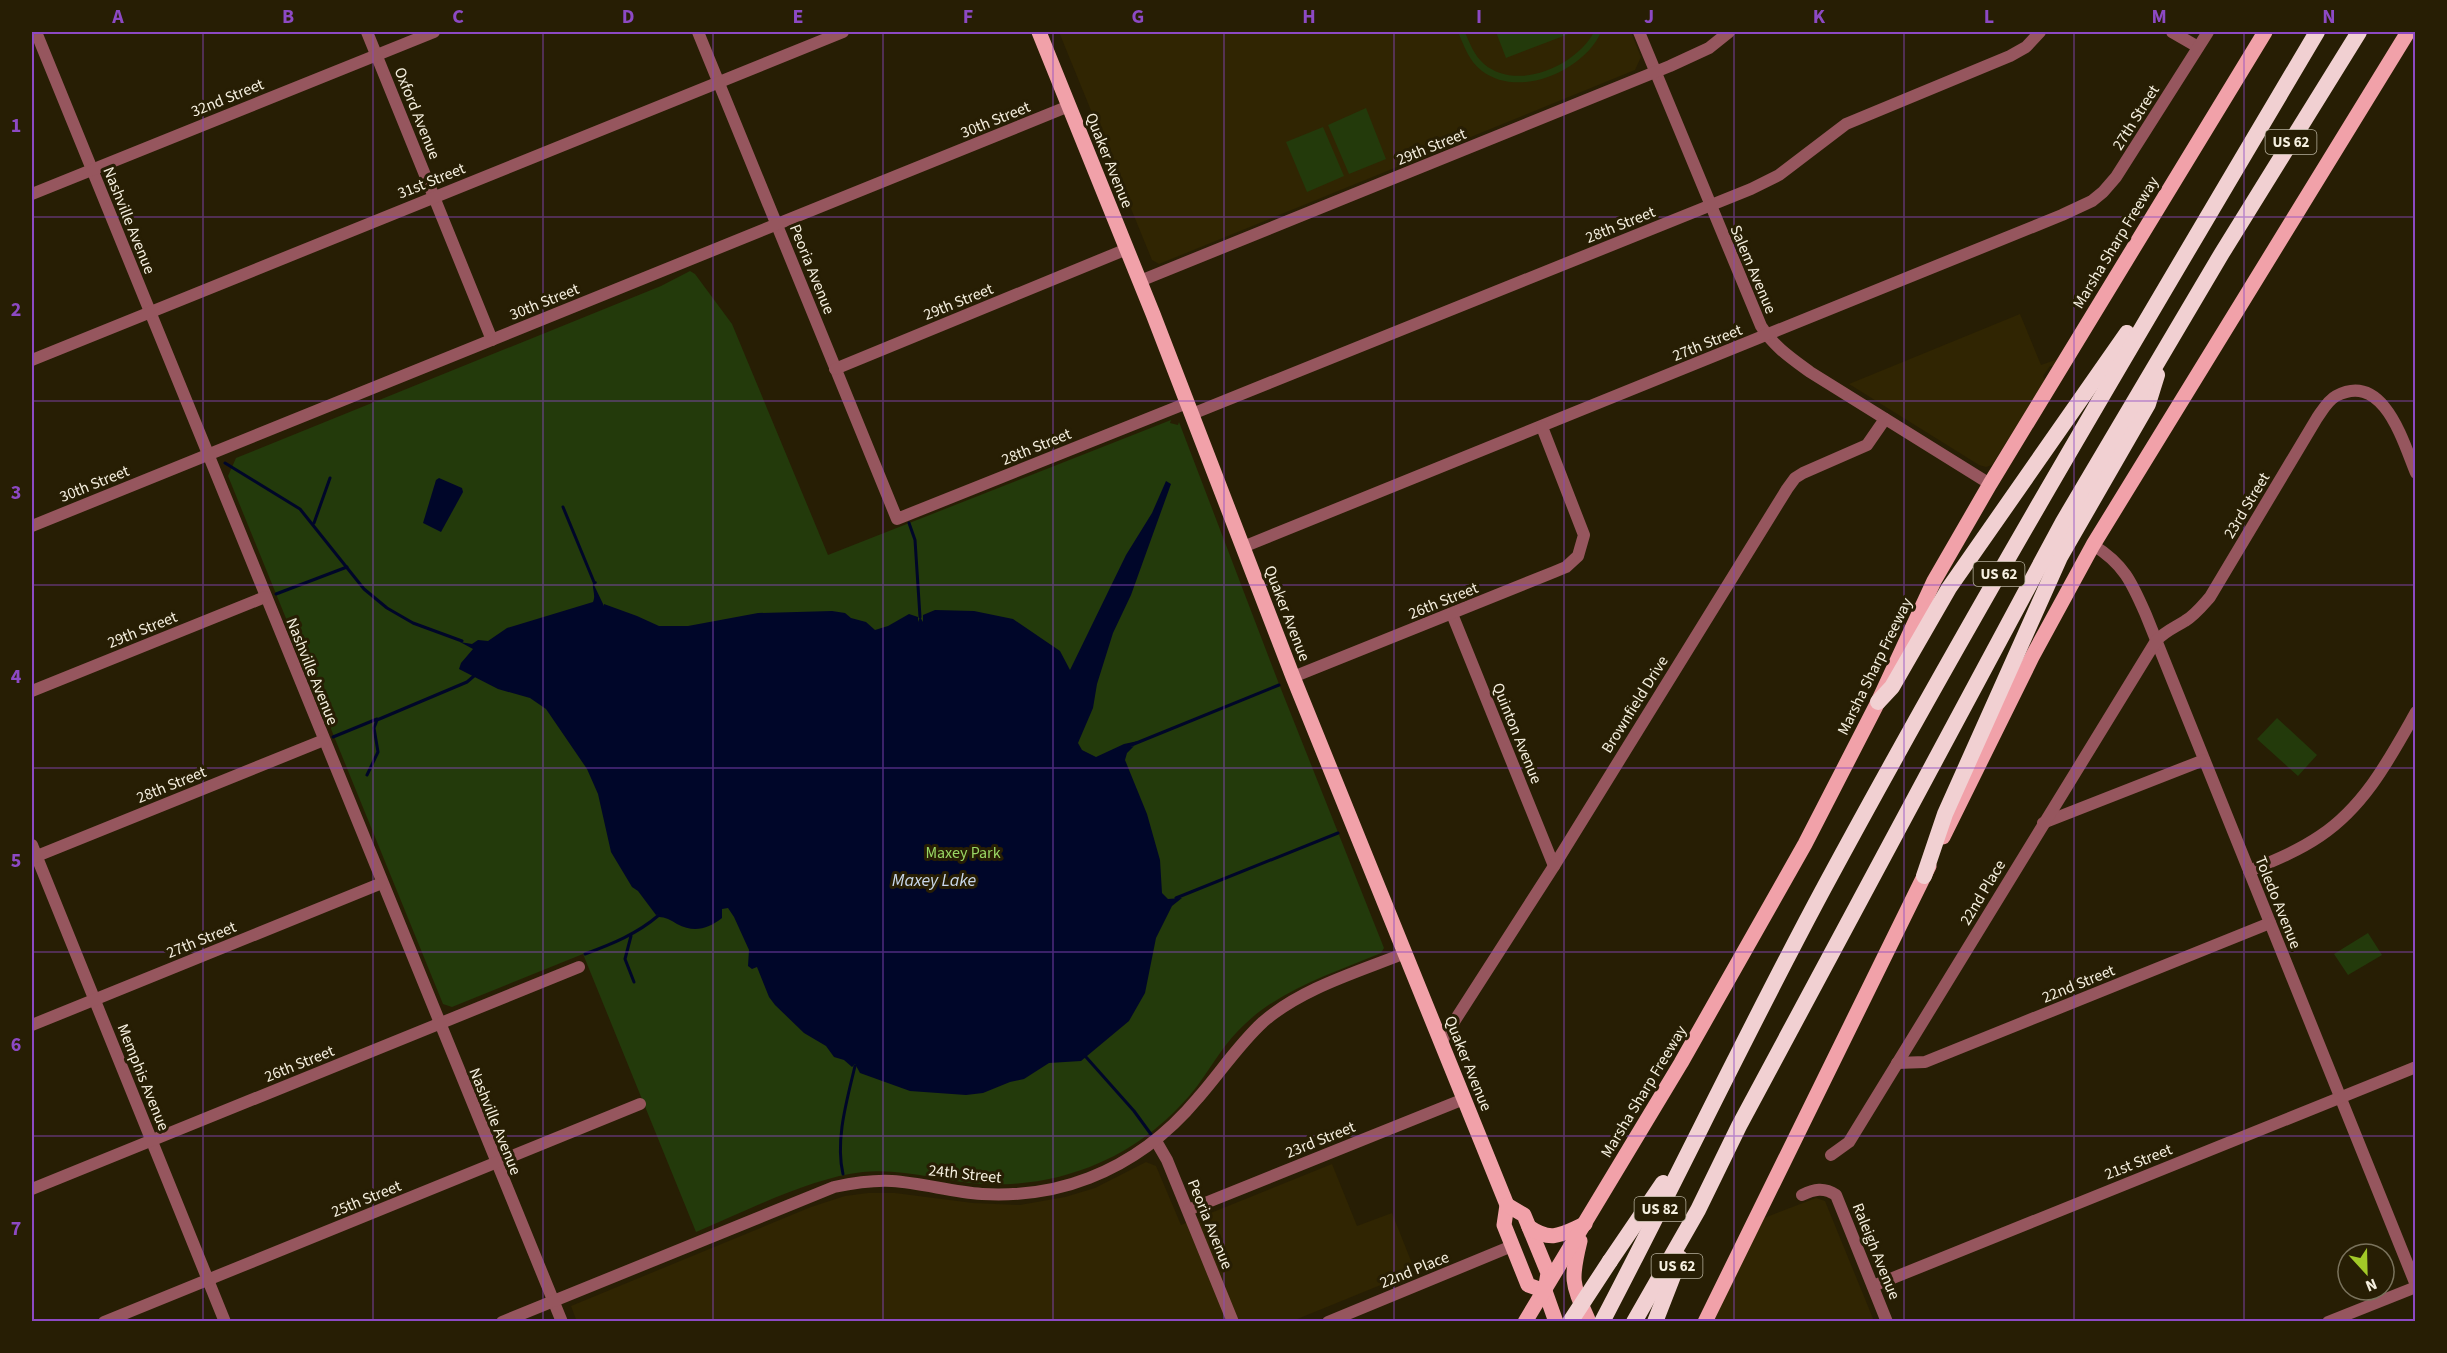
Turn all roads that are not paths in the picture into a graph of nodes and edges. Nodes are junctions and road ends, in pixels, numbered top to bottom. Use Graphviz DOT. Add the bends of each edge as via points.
graph roads {
  1 [pos="36,32"];
  2 [pos="367,32"];
  3 [pos="434,32"];
  4 [pos="698,32"];
  5 [pos="843,32"];
  6 [pos="1039,32"];
  7 [pos="1639,32"];
  8 [pos="1729,32"];
  9 [pos="2040,32"];
  10 [pos="2172,32"];
  11 [pos="2208,32"];
  12 [pos="2265,32"];
  13 [pos="2318,32"];
  14 [pos="2359,32"];
  15 [pos="2408,32"];
  16 [pos="2198,47"];
  17 [pos="376,55"];
  18 [pos="1656,72"];
  19 [pos="719,82"];
  20 [pos="1069,106"];
  21 [pos="92,169"];
  22 [pos="32,194"];
  23 [pos="434,197"];
  24 [pos="1710,206"];
  25 [pos="2205,221"];
  26 [pos="777,225"];
  27 [pos="1127,249"];
  28 [pos="1140,281"];
  29 [pos="150,312"];
  30 [pos="1766,335"];
  31 [pos="492,340"];
  32 [pos="2166,346"];
  33 [pos="32,360"];
  34 [pos="835,369"];
  35 [pos="1190,409"];
  36 [pos="1885,419"];
  37 [pos="1542,427"];
  38 [pos="208,455"];
  39 [pos="2413,459"];
  40 [pos="2415,474"];
  41 [pos="1990,484"];
  42 [pos="897,519"];
  43 [pos="32,526"];
  44 [pos="2093,545"];
  45 [pos="1243,547"];
  46 [pos="265,597"];
  47 [pos="1452,614"];
  48 [pos="2156,641"];
  49 [pos="1293,677"];
  50 [pos="32,691"];
  51 [pos="1878,702"];
  52 [pos="2415,712"];
  53 [pos="324,740"];
  54 [pos="2204,760"];
  55 [pos="2043,823"];
  56 [pos="33,853"];
  57 [pos="1554,866"];
  58 [pos="2249,871"];
  59 [pos="1924,876"];
  60 [pos="382,883"];
  61 [pos="2270,923"];
  62 [pos="1405,953"];
  63 [pos="579,967"];
  64 [pos="94,999"];
  65 [pos="439,1024"];
  66 [pos="32,1025"];
  67 [pos="1441,1042"];
  68 [pos="1897,1063"];
  69 [pos="2415,1067"];
  70 [pos="2340,1098"];
  71 [pos="1464,1099"];
  72 [pos="640,1104"];
  73 [pos="1701,1128"];
  74 [pos="152,1141"];
  75 [pos="1155,1141"];
  76 [pos="1831,1155"];
  77 [pos="496,1163"];
  78 [pos="32,1189"];
  79 [pos="1802,1195"];
  80 [pos="1507,1205"];
  81 [pos="1188,1210"];
  82 [pos="1698,1210"];
  83 [pos="1585,1224"];
  84 [pos="1529,1227"];
  85 [pos="1512,1246"];
  86 [pos="2414,1279"];
  87 [pos="208,1280"];
  88 [pos="1873,1286"];
  89 [pos="1545,1291"];
  90 [pos="553,1300"];
  91 [pos="104,1322"];
  92 [pos="225,1322"];
  93 [pos="502,1322"];
  94 [pos="562,1322"];
  95 [pos="1233,1322"];
  96 [pos="1328,1322"];
  97 [pos="1525,1322"];
  98 [pos="1556,1322"];
  99 [pos="1570,1322"];
  100 [pos="1589,1322"];
  101 [pos="1602,1322"];
  102 [pos="1634,1322"];
  103 [pos="1655,1322"];
  104 [pos="1705,1322"];
  105 [pos="1887,1322"];
  106 [pos="2328,1322"];
  1 -- 21 [label="street, Nashville Avenue"];
  2 -- 17 [label="street, Oxford Avenue"];
  3 -- 17 [label="street, 32nd Street"];
  4 -- 19 [label="street, Peoria Avenue"];
  5 -- 19 [label="street, 31st Street"];
  6 -- 20 [label="main road, Quaker Avenue"];
  7 -- 18 [label="street, Salem Avenue"];
  8 -- 18 [label="street, 29th Street" via="1709,48"];
  9 -- 24 [label="street, 28th Street" via="2010,56 1846,124 1779,175"];
  10 -- 16 [label="street"];
  11 -- 16 [label="street, 27th Street"];
  12 -- 41 [label="main road, Marsha Sharp Freeway"];
  13 -- 25 [label="highway, US 62"];
  14 -- 32 [label="highway, US 62"];
  15 -- 44 [label="main road"];
  16 -- 30 [label="street, 27th Street" via="2116,177 2092,201"];
  17 -- 21 [label="street, 32nd Street"];
  17 -- 23 [label="street, Oxford Avenue"];
  18 -- 24 [label="street, Salem Avenue"];
  18 -- 28 [label="street, 29th Street"];
  19 -- 23 [label="street, 31st Street"];
  19 -- 26 [label="street, Peoria Avenue"];
  20 -- 26 [label="street, 30th Street"];
  20 -- 27 [label="main road, Quaker Avenue"];
  21 -- 22 [label="street, 32nd Street"];
  21 -- 29 [label="street, Nashville Avenue"];
  23 -- 29 [label="street, 31st Street"];
  23 -- 31 [label="street, Oxford Avenue"];
  24 -- 30 [label="street, Salem Avenue"];
  24 -- 35 [label="street, 28th Street"];
  25 -- 51 [label="highway" via="1949,588 1892,687"];
  25 -- 73 [label="highway, US 62" via="2046,490 1924,708 1824,888"];
  26 -- 31 [label="street, 30th Street"];
  26 -- 34 [label="street, Peoria Avenue"];
  27 -- 28 [label="main road, Quaker Avenue"];
  27 -- 34 [label="street, 29th Street"];
  28 -- 35 [label="main road, Quaker Avenue"];
  29 -- 33 [label="street, 31st Street"];
  29 -- 38 [label="street, Nashville Avenue"];
  30 -- 36 [label="street, Salem Avenue" via="1810,372"];
  30 -- 37 [label="street, 27th Street"];
  31 -- 38 [label="street, 30th Street"];
  32 -- 59 [label="highway" via="2148,404 2060,557 2005,676 1945,814"];
  32 -- 82 [label="highway, US 62" via="2057,533 1738,1126"];
  34 -- 42 [label="street, Peoria Avenue"];
  35 -- 42 [label="street, 28th Street"];
  35 -- 45 [label="main road, Quaker Avenue"];
  36 -- 41 [label="street, Salem Avenue"];
  36 -- 57 [label="street, Brownfield Drive" via="1867,445 1795,478"];
  37 -- 45 [label="street, 27th Street"];
  37 -- 47 [label="street, 26th Street" via="1584,532 1578,556 1566,567"];
  38 -- 43 [label="street, 30th Street"];
  38 -- 46 [label="street, Nashville Avenue"];
  39 -- 40 [label="street"];
  39 -- 48 [label="street, 23rd Street" via="2384,404 2354,390 2334,397 2317,418 2210,597 2197,612"];
  41 -- 51 [label="main road, Marsha Sharp Freeway" via="1934,581"];
  44 -- 48 [label="street, Toledo Avenue" via="2124,570"];
  44 -- 59 [label="main road" via="2032,657"];
  45 -- 49 [label="main road, Quaker Avenue"];
  46 -- 50 [label="street, 29th Street"];
  46 -- 53 [label="street, Nashville Avenue"];
  47 -- 49 [label="street, 26th Street"];
  47 -- 57 [label="street, Quinton Avenue"];
  48 -- 54 [label="street, Toledo Avenue"];
  48 -- 55 [label="street, 22nd Place"];
  49 -- 62 [label="main road, Quaker Avenue"];
  51 -- 83 [label="main road, Marsha Sharp Freeway" via="1734,970"];
  52 -- 58 [label="street" via="2384,769 2357,804 2321,836"];
  53 -- 56 [label="street, 28th Street"];
  53 -- 60 [label="street, Nashville Avenue"];
  54 -- 55 [label="street"];
  54 -- 58 [label="street, Toledo Avenue"];
  55 -- 68 [label="street, 22nd Place"];
  56 -- 64 [label="street, Memphis Avenue"];
  57 -- 67 [label="street, Brownfield Drive"];
  58 -- 61 [label="street, Toledo Avenue"];
  59 -- 104 [label="main road"];
  60 -- 64 [label="street, 27th Street"];
  60 -- 65 [label="street, Nashville Avenue"];
  61 -- 68 [label="street, 22nd Street" via="1924,1062"];
  61 -- 70 [label="street, Toledo Avenue"];
  62 -- 67 [label="main road, Quaker Avenue"];
  62 -- 75 [label="street, 24th Street" via="1281,1008 1247,1037 1186,1112"];
  63 -- 65 [label="street, 26th Street"];
  64 -- 66 [label="street, 27th Street"];
  64 -- 74 [label="street, Memphis Avenue"];
  65 -- 74 [label="street, 26th Street"];
  65 -- 77 [label="street, Nashville Avenue"];
  67 -- 71 [label="main road, Quaker Avenue"];
  68 -- 76 [label="street, 22nd Place" via="1849,1142"];
  69 -- 70 [label="street, 21st Street"];
  70 -- 86 [label="street, Toledo Avenue"];
  70 -- 88 [label="street, 21st Street"];
  71 -- 80 [label="main road, Quaker Avenue"];
  71 -- 81 [label="street, 23rd Street"];
  72 -- 77 [label="street, 25th Street"];
  73 -- 99 [label="highway, US 62, bridge"];
  73 -- 101 [label="highway, US 82"];
  74 -- 78 [label="street, 26th Street"];
  74 -- 87 [label="street, Memphis Avenue"];
  75 -- 81 [label="street, Peoria Avenue"];
  75 -- 90 [label="street, 24th Street" via="1097,1175 1038,1191 981,1194 893,1181 834,1187"];
  77 -- 87 [label="street, 25th Street"];
  77 -- 90 [label="street, Nashville Avenue"];
  79 -- 88 [label="street, Raleigh Avenue" via="1820,1189 1836,1195"];
  80 -- 84 [label="main road, Quaker Avenue" via="1524,1215"];
  80 -- 85 [label="main road, Quaker Avenue" via="1504,1225"];
  81 -- 95 [label="street, Peoria Avenue"];
  82 -- 102 [label="highway, US 82"];
  82 -- 103 [label="highway, US 62"];
  83 -- 84 [label="main road" via="1559,1236 1540,1234"];
  83 -- 89 [label="main road, Marsha Sharp Freeway"];
  83 -- 100 [label="main road" via="1573,1282"];
  84 -- 89 [label="main road, Quaker Avenue" via="1548,1273"];
  85 -- 89 [label="main road, Quaker Avenue" via="1528,1285"];
  85 -- 96 [label="street, 22nd Place"];
  86 -- 106 [label="street"];
  87 -- 91 [label="street, 25th Street"];
  87 -- 92 [label="street, Memphis Avenue"];
  88 -- 105 [label="street, Raleigh Avenue"];
  89 -- 97 [label="main road, Marsha Sharp Freeway"];
  89 -- 98 [label="main road, Quaker Avenue"];
  90 -- 93 [label="street, 24th Street"];
  90 -- 94 [label="street, Nashville Avenue"];
}
